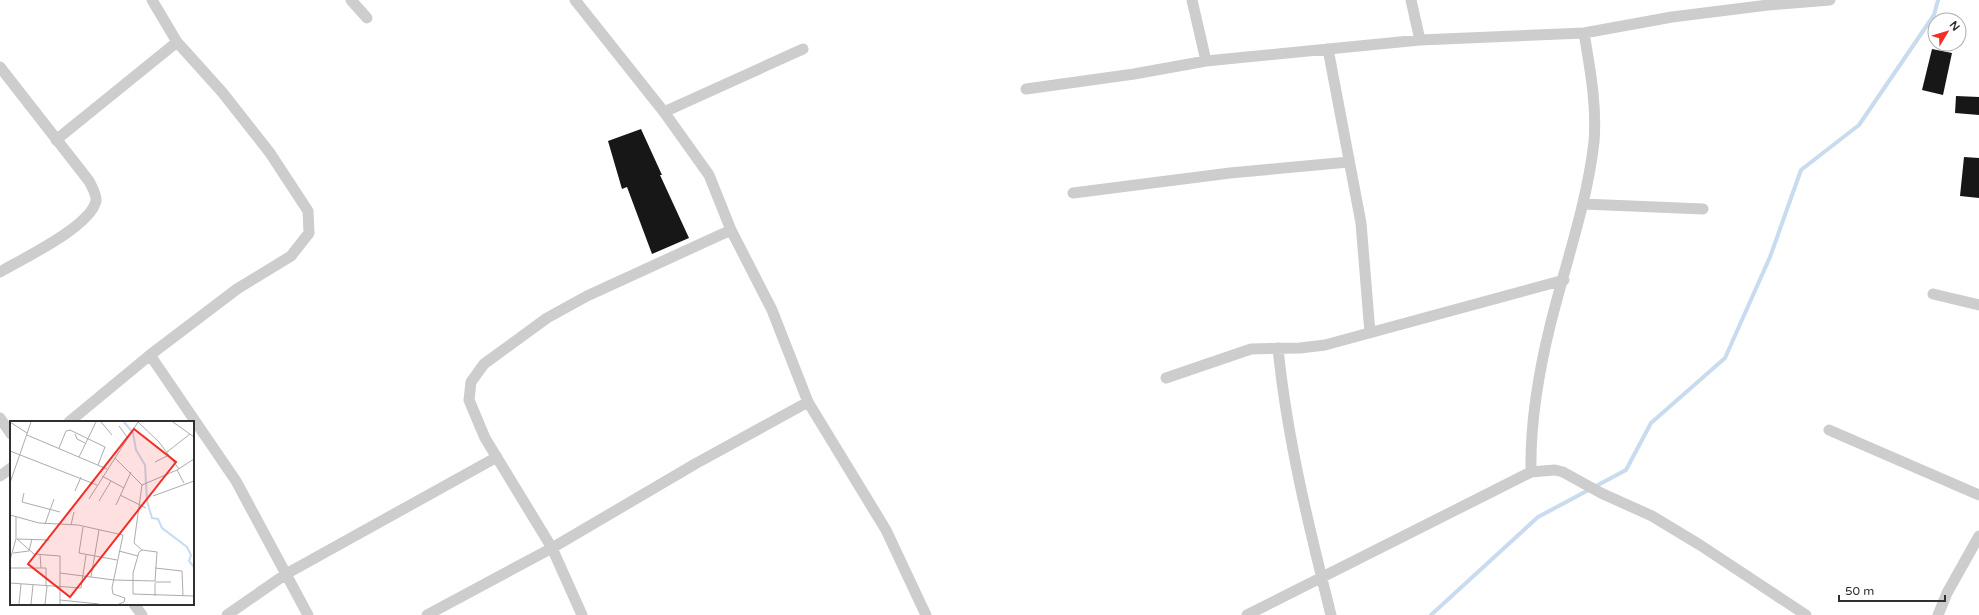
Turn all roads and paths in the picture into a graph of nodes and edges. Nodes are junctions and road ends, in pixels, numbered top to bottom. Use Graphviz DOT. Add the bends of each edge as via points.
graph roads {
  1 [pos="152,0"];
  2 [pos="351,0"];
  3 [pos="575,0"];
  4 [pos="1192,0"];
  5 [pos="1411,0"];
  6 [pos="1830,0"];
  7 [pos="367,18"];
  8 [pos="1584,33"];
  9 [pos="1420,40"];
  10 [pos="177,42"];
  11 [pos="803,49"];
  12 [pos="1328,49"];
  13 [pos="1206,61"];
  14 [pos="0,67"];
  15 [pos="1026,89"];
  16 [pos="664,112"];
  17 [pos="56,140"];
  18 [pos="1349,162"];
  19 [pos="1073,193"];
  20 [pos="1583,204"];
  21 [pos="1703,209"];
  22 [pos="731,230"];
  23 [pos="0,272"];
  24 [pos="1564,280"];
  25 [pos="1933,294"];
  26 [pos="1979,305"];
  27 [pos="1370,333"];
  28 [pos="1278,348"];
  29 [pos="150,355"];
  30 [pos="1166,378"];
  31 [pos="808,402"];
  32 [pos="0,418"];
  33 [pos="70,421"];
  34 [pos="1829,430"];
  35 [pos="10,433"];
  36 [pos="497,457"];
  37 [pos="10,469"];
  38 [pos="1531,472"];
  39 [pos="0,476"];
  40 [pos="1979,495"];
  41 [pos="1979,536"];
  42 [pos="552,548"];
  43 [pos="286,574"];
  44 [pos="1322,579"];
  45 [pos="135,605"];
  46 [pos="142,615"];
  47 [pos="227,615"];
  48 [pos="308,615"];
  49 [pos="427,615"];
  50 [pos="582,615"];
  51 [pos="926,615"];
  52 [pos="1247,615"];
  53 [pos="1331,615"];
  54 [pos="1806,615"];
  55 [pos="1938,615"];
  1 -- 10 [label="street"];
  2 -- 7 [label="street"];
  3 -- 16 [label="street"];
  4 -- 13 [label="street"];
  5 -- 9 [label="street"];
  6 -- 8 [label="street" via="1672,17"];
  8 -- 9 [label="street"];
  8 -- 20 [label="street" via="1595,113 1594,141"];
  9 -- 12 [label="street"];
  10 -- 17 [label="street"];
  10 -- 29 [label="street" via="222,92 270,153 308,211 308,233 291,256 237,289"];
  11 -- 16 [label="street"];
  12 -- 13 [label="street"];
  12 -- 18 [label="street"];
  13 -- 15 [label="street"];
  14 -- 17 [label="street"];
  16 -- 22 [label="street" via="709,175"];
  17 -- 23 [label="street" via="89,181 96,201 90,211 69,232"];
  18 -- 19 [label="street" via="1230,173"];
  18 -- 27 [label="street" via="1361,223"];
  20 -- 21 [label="street"];
  20 -- 24 [label="street"];
  22 -- 31 [label="street" via="772,310"];
  22 -- 36 [label="street" via="586,296 553,314 484,364 471,382 469,400"];
  24 -- 27 [label="street"];
  24 -- 38 [label="street" via="1551,321 1540,374 1530,445"];
  25 -- 26 [label="street"];
  27 -- 28 [label="street" via="1325,345"];
  28 -- 30 [label="street" via="1251,349"];
  28 -- 44 [label="street" via="1297,471"];
  29 -- 33 [label="street"];
  29 -- 43 [label="street" via="236,481"];
  31 -- 42 [label="street"];
  31 -- 51 [label="street" via="886,530"];
  32 -- 35 [label="street"];
  34 -- 40 [label="street"];
  36 -- 42 [label="street"];
  36 -- 43 [label="street"];
  37 -- 39 [label="street"];
  38 -- 44 [label="street"];
  38 -- 54 [label="street" via="1563,472 1652,516"];
  41 -- 55 [label="street" via="1947,593"];
  42 -- 49 [label="street"];
  42 -- 50 [label="street"];
  43 -- 47 [label="street"];
  43 -- 48 [label="street"];
  44 -- 52 [label="street"];
  44 -- 53 [label="street"];
  45 -- 46 [label="street"];
}
